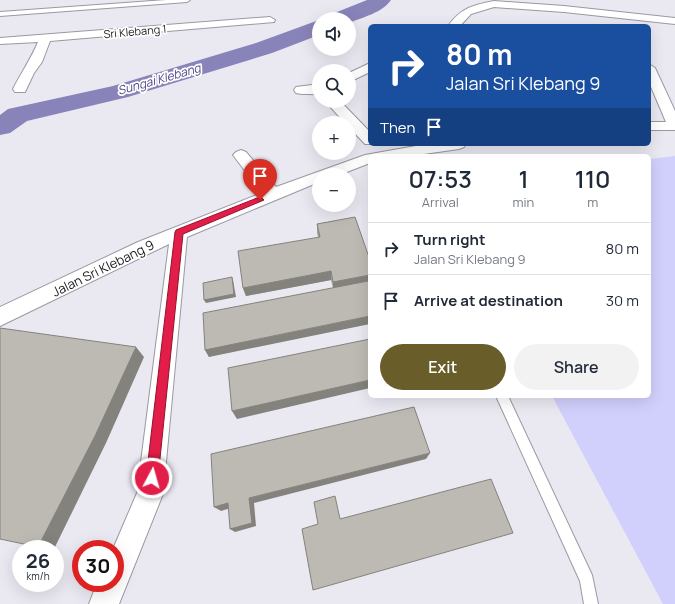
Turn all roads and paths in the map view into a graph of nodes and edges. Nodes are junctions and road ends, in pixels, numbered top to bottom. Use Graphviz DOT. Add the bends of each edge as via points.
graph roads {
  1 [pos="187,0"];
  2 [pos="633,6"];
  3 [pos="0,14"];
  4 [pos="641,17"];
  5 [pos="270,20"];
  6 [pos="675,21"];
  7 [pos="456,24"];
  8 [pos="45,38"];
  9 [pos="0,42"];
  10 [pos="368,68"];
  11 [pos="651,72"];
  12 [pos="356,74"];
  13 [pos="20,89"];
  14 [pos="312,89"];
  15 [pos="301,90"];
  16 [pos="339,108"];
  17 [pos="351,108"];
  18 [pos="368,121"];
  19 [pos="651,126"];
  20 [pos="675,126"];
  21 [pos="368,139"];
  22 [pos="440,146"];
  23 [pos="383,152"];
  24 [pos="241,155"];
  25 [pos="368,158"];
  26 [pos="341,168"];
  27 [pos="312,179"];
  28 [pos="273,195"];
  29 [pos="179,232"];
  30 [pos="0,318"];
  31 [pos="502,398"];
  32 [pos="124,556"];
  33 [pos="109,592"];
  34 [pos="104,604"];
  35 [pos="590,604"];
  1 -- 3 [label="lane"];
  2 -- 4 [label="street"];
  4 -- 6 [label="street"];
  4 -- 7 [label="street" via="494,4 467,12"];
  5 -- 8 [label="street, Sri Klebang 1"];
  8 -- 9 [label="street, Sri Klebang 1"];
  8 -- 13 [label="street" via="36,62"];
  10 -- 12 [label="street"];
  11 -- 20 [label="street"];
  14 -- 15 [label="street"];
  16 -- 21 [label="street"];
  17 -- 18 [label="street"];
  19 -- 20 [label="street"];
  22 -- 23 [label="street"];
  24 -- 28 [label="street"];
  25 -- 26 [label="street"];
  27 -- 28 [label="street, Jalan Sri Klebang 9"];
  28 -- 29 [label="street, Jalan Sri Klebang 9"];
  29 -- 30 [label="street, Jalan Sri Klebang 9"];
  29 -- 32 [label="street" via="150,494"];
  31 -- 35 [label="lane" via="587,580"];
  33 -- 34 [label="street"];
}
